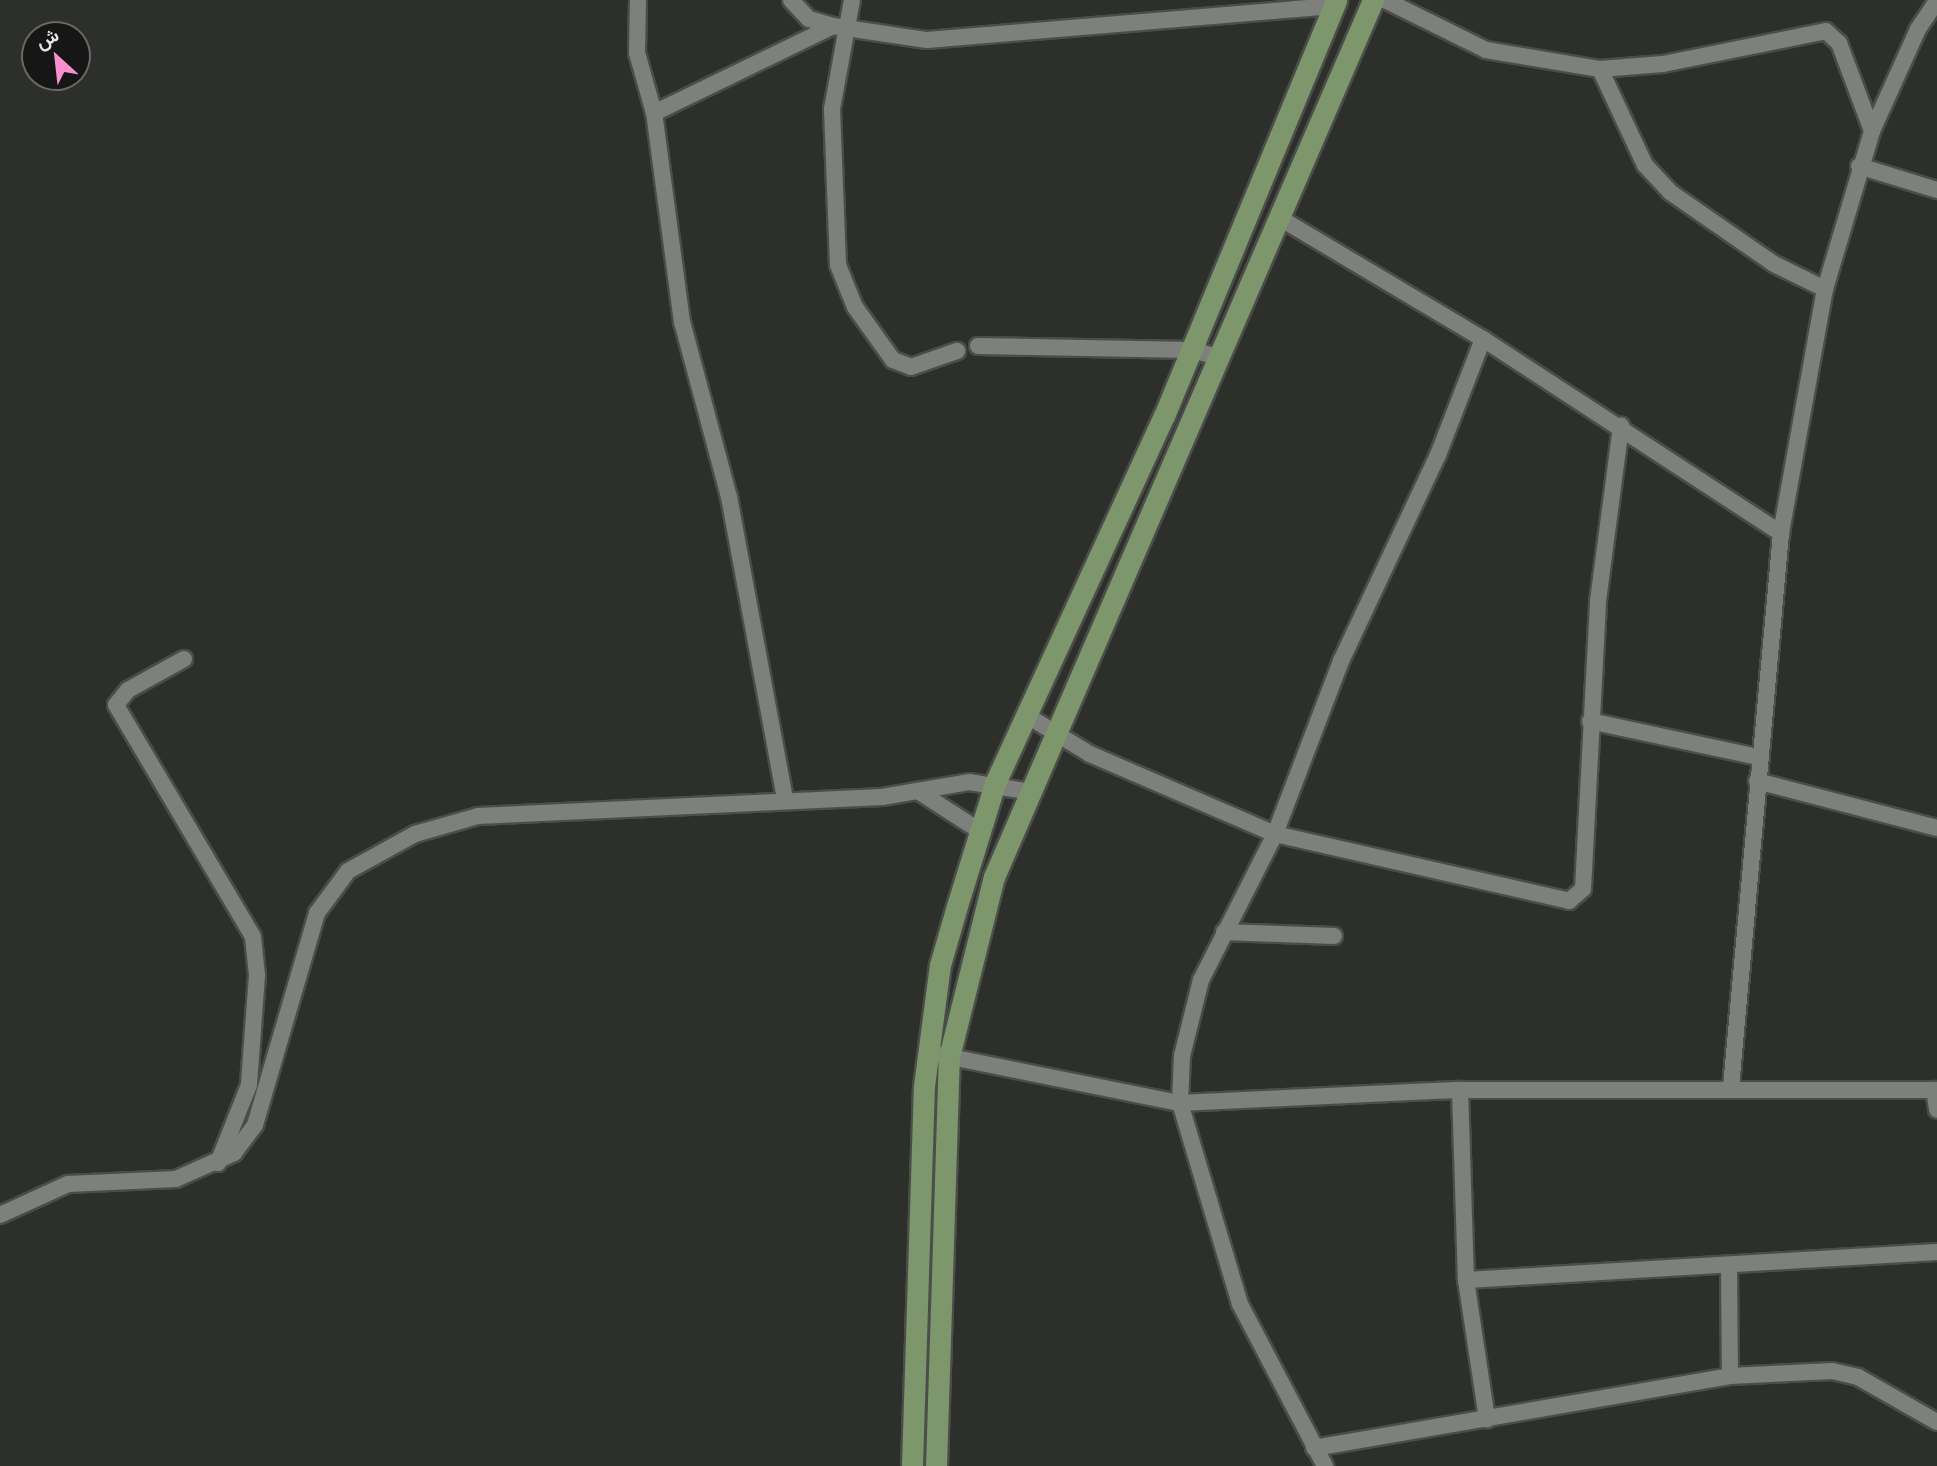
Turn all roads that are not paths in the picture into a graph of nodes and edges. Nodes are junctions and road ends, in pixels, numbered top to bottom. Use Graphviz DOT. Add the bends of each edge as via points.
graph roads {
  1 [pos="638,0"];
  2 [pos="791,0"];
  3 [pos="852,0"];
  4 [pos="1373,0"];
  5 [pos="1385,0"];
  6 [pos="1937,1"];
  7 [pos="1334,3"];
  8 [pos="838,28"];
  9 [pos="1600,69"];
  10 [pos="654,113"];
  11 [pos="1872,131"];
  12 [pos="1858,166"];
  13 [pos="1937,190"];
  14 [pos="1278,217"];
  15 [pos="1825,289"];
  16 [pos="1483,339"];
  17 [pos="978,346"];
  18 [pos="1192,350"];
  19 [pos="957,351"];
  20 [pos="1219,357"];
  21 [pos="1622,426"];
  22 [pos="1782,533"];
  23 [pos="184,659"];
  24 [pos="1026,715"];
  25 [pos="1590,721"];
  26 [pos="1053,731"];
  27 [pos="1758,758"];
  28 [pos="1757,781"];
  29 [pos="995,783"];
  30 [pos="1026,791"];
  31 [pos="918,792"];
  32 [pos="785,799"];
  33 [pos="1937,828"];
  34 [pos="980,831"];
  35 [pos="1275,834"];
  36 [pos="1224,932"];
  37 [pos="1334,936"];
  38 [pos="939,1054"];
  39 [pos="1731,1087"];
  40 [pos="1460,1090"];
  41 [pos="1935,1090"];
  42 [pos="1180,1103"];
  43 [pos="1937,1110"];
  44 [pos="218,1163"];
  45 [pos="0,1215"];
  46 [pos="1937,1252"];
  47 [pos="1729,1268"];
  48 [pos="1465,1280"];
  49 [pos="1730,1376"];
  50 [pos="1487,1419"];
  51 [pos="1937,1422"];
  52 [pos="1314,1448"];
  53 [pos="912,1466"];
  54 [pos="936,1466"];
  55 [pos="1325,1466"];
  1 -- 10 [label="street" via="636,53"];
  2 -- 8 [label="street" via="810,19"];
  3 -- 8 [label="street"];
  4 -- 14 [label="main road"];
  5 -- 9 [label="street" via="1486,50"];
  6 -- 11 [label="street" via="1918,29"];
  7 -- 8 [label="street" via="1171,15 959,39"];
  7 -- 18 [label="main road"];
  8 -- 10 [label="street"];
  8 -- 19 [label="street" via="830,198 846,289 874,339 902,365 924,365"];
  9 -- 11 [label="street" via="1663,64 1826,31 1839,43"];
  9 -- 15 [label="street" via="1645,164 1670,192 1774,264"];
  10 -- 32 [label="street" via="682,322 729,497"];
  11 -- 12 [label="street"];
  12 -- 13 [label="street"];
  12 -- 15 [label="street"];
  14 -- 16 [label="street"];
  14 -- 20 [label="main road"];
  15 -- 22 [label="street"];
  16 -- 21 [label="street"];
  16 -- 35 [label="street" via="1438,455 1341,661"];
  17 -- 18 [label="street"];
  18 -- 20 [label="street"];
  18 -- 24 [label="main road"];
  20 -- 26 [label="main road"];
  21 -- 22 [label="street"];
  21 -- 25 [label="street"];
  22 -- 27 [label="street"];
  23 -- 44 [label="street" via="128,690 116,705 253,937 249,1085"];
  24 -- 26 [label="street"];
  24 -- 29 [label="main road"];
  25 -- 27 [label="street"];
  25 -- 35 [label="street" via="1583,888 1569,901"];
  26 -- 30 [label="main road"];
  26 -- 35 [label="street" via="1090,754"];
  27 -- 28 [label="street"];
  28 -- 33 [label="street"];
  28 -- 39 [label="street"];
  29 -- 30 [label="street"];
  29 -- 31 [label="street"];
  29 -- 34 [label="main road"];
  30 -- 38 [label="main road"];
  31 -- 32 [label="street"];
  31 -- 34 [label="street"];
  32 -- 44 [label="street" via="459,818 368,858 348,871 317,913 255,1125"];
  34 -- 38 [label="main road" via="940,965"];
  35 -- 36 [label="street"];
  36 -- 37 [label="street"];
  36 -- 42 [label="street" via="1188,1022"];
  38 -- 42 [label="street"];
  38 -- 53 [label="main road"];
  38 -- 54 [label="main road"];
  39 -- 40 [label="street"];
  39 -- 41 [label="street"];
  40 -- 42 [label="street"];
  40 -- 48 [label="street"];
  41 -- 43 [label="street"];
  42 -- 52 [label="street" via="1240,1304"];
  44 -- 45 [label="street" via="176,1179 68,1184"];
  46 -- 47 [label="street"];
  47 -- 48 [label="street"];
  47 -- 49 [label="street"];
  48 -- 50 [label="street"];
  49 -- 50 [label="street"];
  49 -- 51 [label="street" via="1845,1374"];
  50 -- 52 [label="street"];
  52 -- 55 [label="street"];
}
